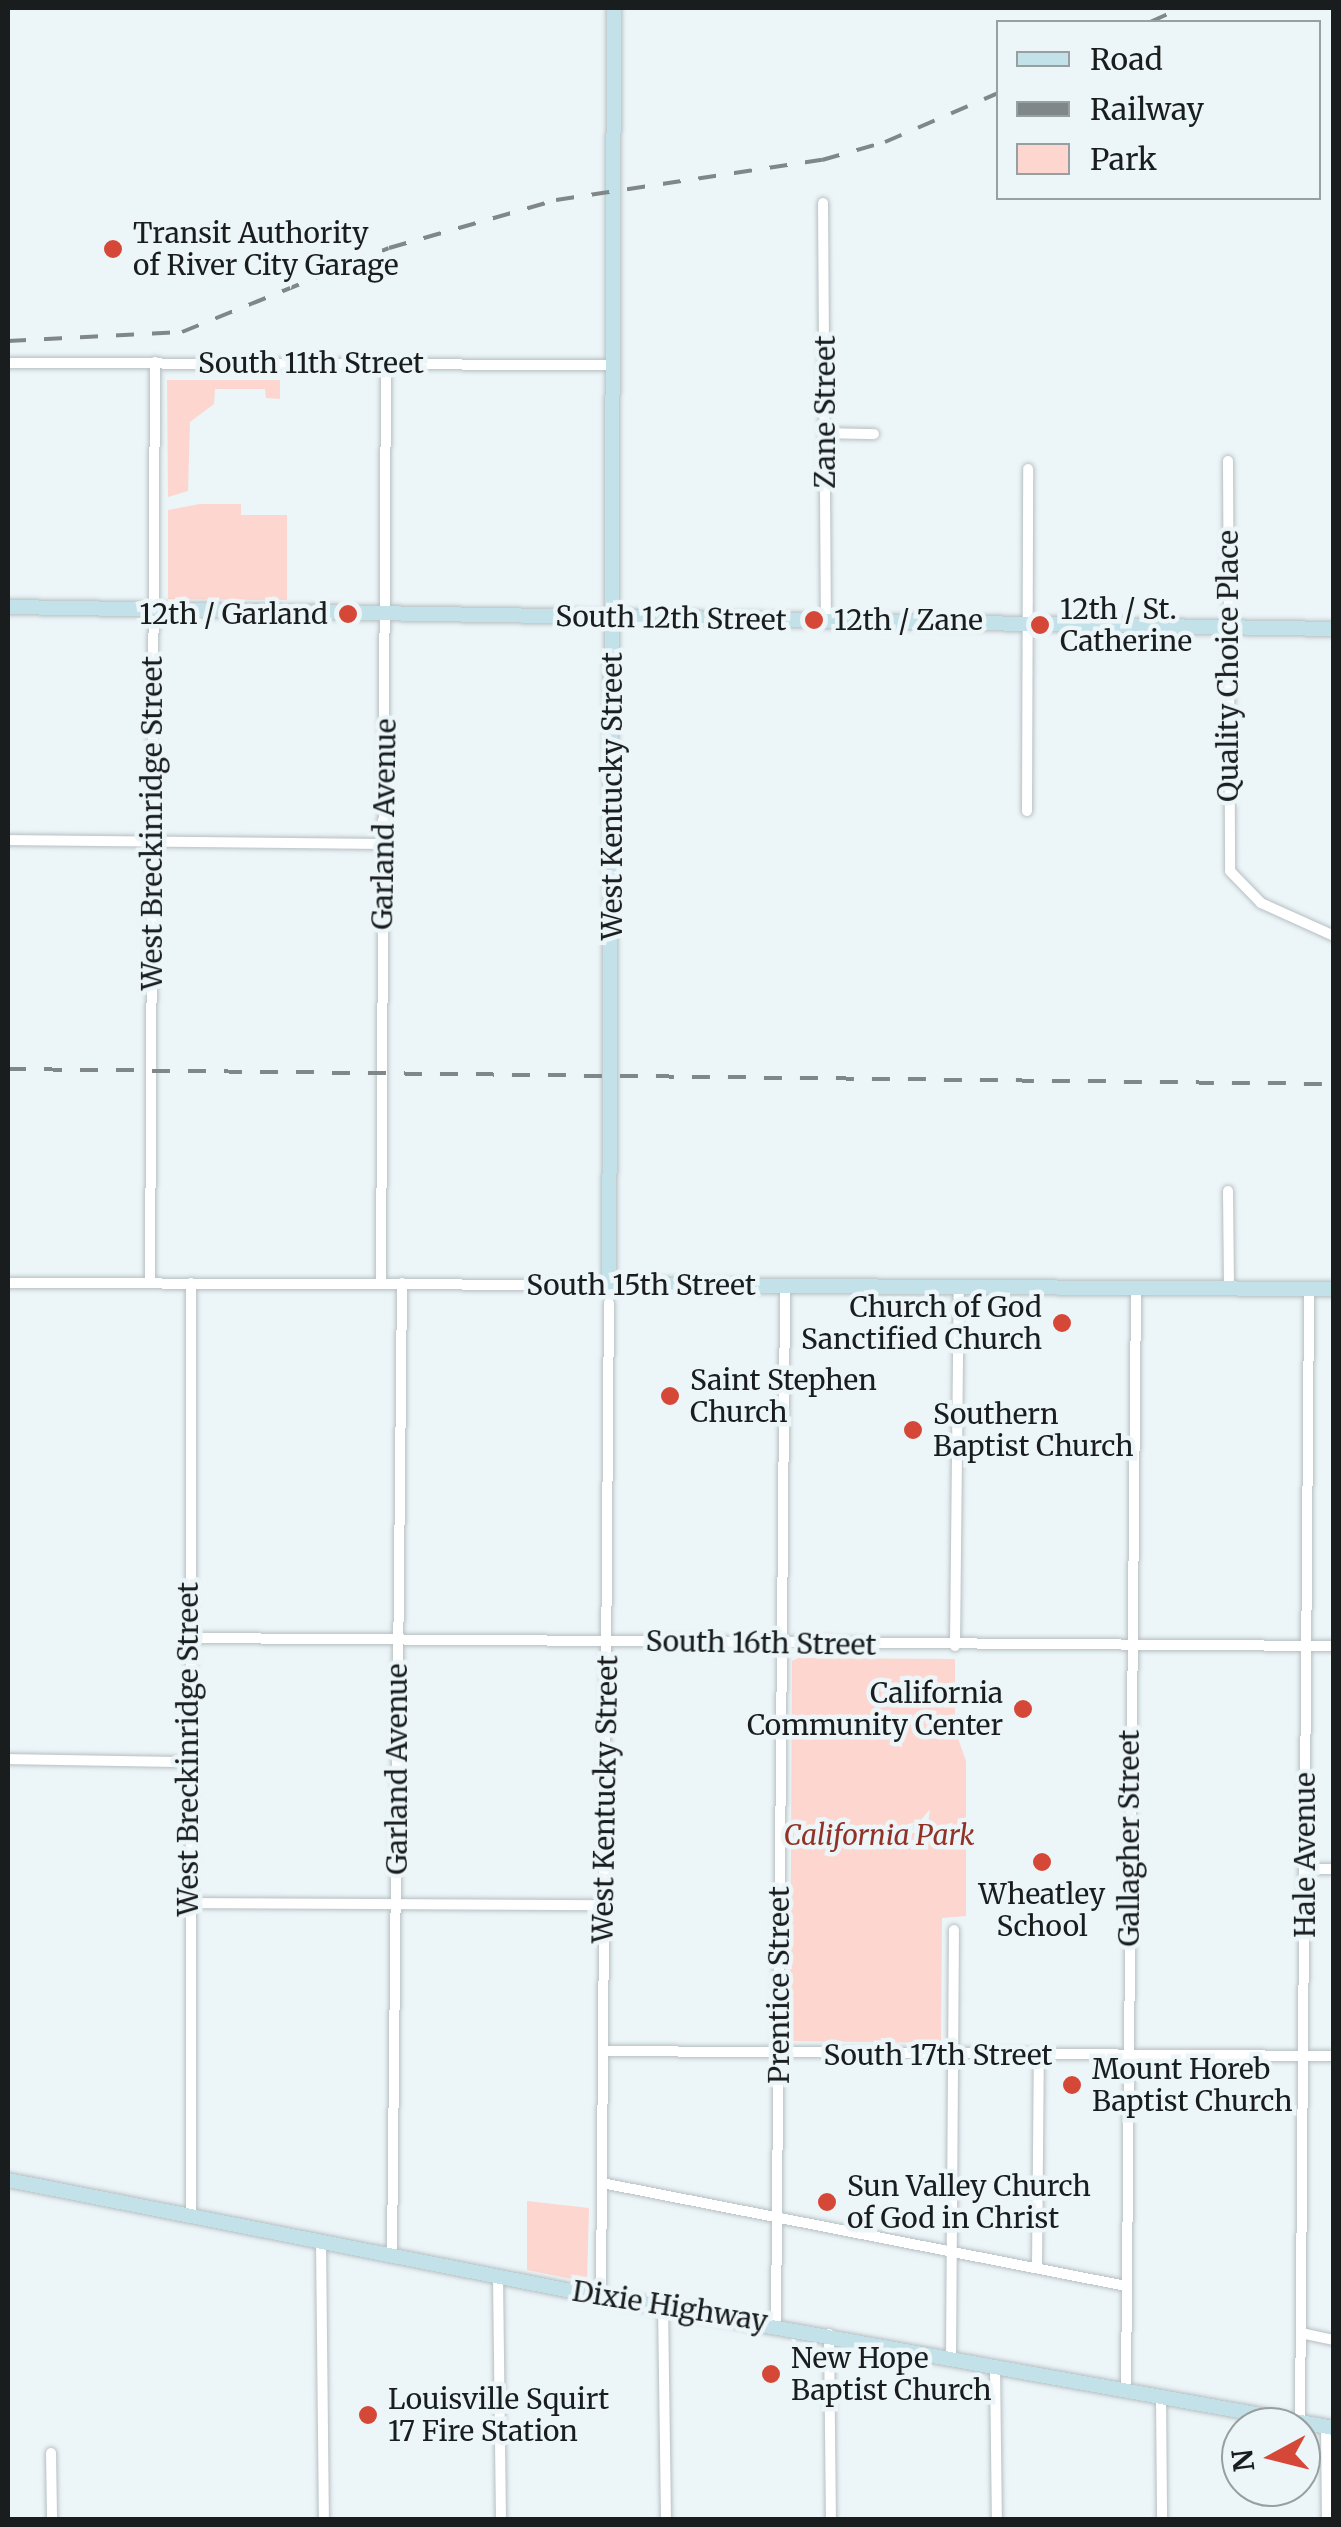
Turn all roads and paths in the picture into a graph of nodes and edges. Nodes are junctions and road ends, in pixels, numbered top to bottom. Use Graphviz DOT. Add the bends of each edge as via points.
graph roads {
  1 [pos="614,8"];
  2 [pos="824,203"];
  3 [pos="154,362"];
  4 [pos="8,363"];
  5 [pos="386,364"];
  6 [pos="614,364"];
  7 [pos="825,433"];
  8 [pos="874,434"];
  9 [pos="1228,462"];
  10 [pos="1028,468"];
  11 [pos="8,607"];
  12 [pos="154,610"];
  13 [pos="385,614"];
  14 [pos="613,617"];
  15 [pos="826,620"];
  16 [pos="1027,624"];
  17 [pos="1229,628"];
  18 [pos="1334,629"];
  19 [pos="1027,811"];
  20 [pos="8,840"];
  21 [pos="152,840"];
  22 [pos="382,844"];
  23 [pos="1334,936"];
  24 [pos="1228,1191"];
  25 [pos="8,1283"];
  26 [pos="150,1283"];
  27 [pos="191,1283"];
  28 [pos="381,1283"];
  29 [pos="402,1283"];
  30 [pos="609,1285"];
  31 [pos="785,1286"];
  32 [pos="960,1287"];
  33 [pos="1136,1288"];
  34 [pos="1230,1288"];
  35 [pos="1310,1289"];
  36 [pos="1334,1289"];
  37 [pos="609,1303"];
  38 [pos="188,1638"];
  39 [pos="398,1640"];
  40 [pos="606,1642"];
  41 [pos="781,1642"];
  42 [pos="1306,1645"];
  43 [pos="955,1646"];
  44 [pos="1334,1646"];
  45 [pos="1130,1648"];
  46 [pos="8,1759"];
  47 [pos="187,1762"];
  48 [pos="1305,1869"];
  49 [pos="1334,1869"];
  50 [pos="187,1902"];
  51 [pos="396,1904"];
  52 [pos="604,1905"];
  53 [pos="954,1930"];
  54 [pos="603,2050"];
  55 [pos="1039,2054"];
  56 [pos="1128,2054"];
  57 [pos="952,2055"];
  58 [pos="1303,2055"];
  59 [pos="778,2056"];
  60 [pos="1334,2056"];
  61 [pos="8,2180"];
  62 [pos="602,2183"];
  63 [pos="191,2215"];
  64 [pos="777,2217"];
  65 [pos="321,2241"];
  66 [pos="952,2250"];
  67 [pos="392,2255"];
  68 [pos="1037,2267"];
  69 [pos="498,2276"];
  70 [pos="1126,2286"];
  71 [pos="601,2294"];
  72 [pos="663,2303"];
  73 [pos="776,2324"];
  74 [pos="1301,2333"];
  75 [pos="829,2334"];
  76 [pos="1334,2340"];
  77 [pos="951,2356"];
  78 [pos="995,2365"];
  79 [pos="1126,2389"];
  80 [pos="1161,2396"];
  81 [pos="1221,2407"];
  82 [pos="1300,2407"];
  83 [pos="1330,2427"];
  84 [pos="51,2453"];
  85 [pos="52,2520"];
  86 [pos="324,2520"];
  87 [pos="500,2520"];
  88 [pos="666,2520"];
  89 [pos="831,2520"];
  90 [pos="997,2520"];
  91 [pos="1162,2520"];
  92 [pos="1327,2520"];
  1 -- 6 [label="street, West Kentucky Street"];
  2 -- 7 [label="street, Zane Street"];
  3 -- 4 [label="street, South 11th Street"];
  3 -- 5 [label="street, South 11th Street"];
  3 -- 12 [label="street, West Breckinridge Street"];
  5 -- 6 [label="street, South 11th Street"];
  5 -- 13 [label="street, Garland Avenue"];
  6 -- 14 [label="street, West Kentucky Street"];
  7 -- 8 [label="street"];
  7 -- 15 [label="street, Zane Street"];
  9 -- 17 [label="street, Quality Choice Place"];
  10 -- 16 [label="street"];
  11 -- 12 [label="street, South 12th Street"];
  12 -- 13 [label="street, South 12th Street"];
  12 -- 21 [label="street, West Breckinridge Street"];
  13 -- 14 [label="street, South 12th Street"];
  13 -- 22 [label="street, Garland Avenue"];
  14 -- 15 [label="street, South 12th Street"];
  14 -- 30 [label="street, West Kentucky Street"];
  15 -- 16 [label="street, South 12th Street"];
  16 -- 17 [label="street, South 12th Street"];
  16 -- 19 [label="street"];
  17 -- 18 [label="street, South 12th Street"];
  17 -- 23 [label="street, Quality Choice Place" via="1230,870 1261,904"];
  20 -- 21 [label="street"];
  21 -- 22 [label="street"];
  21 -- 26 [label="street, West Breckinridge Street"];
  22 -- 28 [label="street, Garland Avenue"];
  24 -- 34 [label="street"];
  25 -- 26 [label="street, South 15th Street"];
  26 -- 27 [label="street, South 15th Street"];
  27 -- 28 [label="street, South 15th Street"];
  27 -- 38 [label="street, West Breckinridge Street"];
  28 -- 29 [label="street, South 15th Street"];
  29 -- 30 [label="street, South 15th Street"];
  29 -- 39 [label="street, Garland Avenue"];
  30 -- 31 [label="street, South 15th Street"];
  31 -- 32 [label="street, South 15th Street"];
  31 -- 41 [label="street, Prentice Street"];
  32 -- 33 [label="street, South 15th Street"];
  32 -- 43 [label="street"];
  33 -- 34 [label="street, South 15th Street"];
  33 -- 45 [label="street, Gallagher Street"];
  34 -- 35 [label="street, South 15th Street"];
  35 -- 36 [label="street, South 15th Street"];
  35 -- 42 [label="street, Hale Avenue"];
  37 -- 40 [label="street, West Kentucky Street"];
  38 -- 39 [label="street, South 16th Street"];
  38 -- 47 [label="street, West Breckinridge Street"];
  39 -- 40 [label="street, South 16th Street"];
  39 -- 51 [label="street, Garland Avenue"];
  40 -- 41 [label="street, South 16th Street"];
  40 -- 52 [label="street, West Kentucky Street"];
  41 -- 43 [label="street, South 16th Street"];
  41 -- 59 [label="street, Prentice Street"];
  42 -- 44 [label="street, South 16th Street"];
  42 -- 45 [label="street, South 16th Street"];
  42 -- 48 [label="street, Hale Avenue"];
  43 -- 45 [label="street, South 16th Street"];
  45 -- 56 [label="street, Gallagher Street"];
  46 -- 47 [label="street"];
  47 -- 50 [label="street, West Breckinridge Street"];
  48 -- 49 [label="street"];
  48 -- 58 [label="street, Hale Avenue"];
  50 -- 51 [label="street"];
  50 -- 63 [label="street, West Breckinridge Street"];
  51 -- 52 [label="street"];
  51 -- 67 [label="street, Garland Avenue"];
  52 -- 54 [label="street, West Kentucky Street"];
  53 -- 57 [label="street"];
  54 -- 59 [label="street, South 17th Street"];
  54 -- 62 [label="street, West Kentucky Street"];
  55 -- 56 [label="street, South 17th Street"];
  55 -- 57 [label="street, South 17th Street"];
  55 -- 68 [label="street"];
  56 -- 58 [label="street, South 17th Street"];
  56 -- 70 [label="street, Gallagher Street"];
  57 -- 59 [label="street, South 17th Street"];
  57 -- 66 [label="street"];
  58 -- 60 [label="street, South 17th Street"];
  58 -- 74 [label="street, Hale Avenue"];
  59 -- 64 [label="street, Prentice Street"];
  61 -- 63 [label="street, Dixie Highway"];
  62 -- 64 [label="street"];
  62 -- 71 [label="street, West Kentucky Street"];
  63 -- 65 [label="street, Dixie Highway"];
  64 -- 66 [label="street"];
  64 -- 73 [label="street, Prentice Street"];
  65 -- 67 [label="street, Dixie Highway"];
  65 -- 86 [label="street"];
  66 -- 68 [label="street"];
  66 -- 77 [label="street"];
  67 -- 69 [label="street, Dixie Highway"];
  68 -- 70 [label="street"];
  69 -- 71 [label="street, Dixie Highway"];
  69 -- 87 [label="street"];
  70 -- 79 [label="street, Gallagher Street"];
  71 -- 72 [label="street, Dixie Highway"];
  72 -- 73 [label="street, Dixie Highway"];
  72 -- 88 [label="street"];
  73 -- 75 [label="street, Dixie Highway"];
  74 -- 76 [label="street"];
  74 -- 82 [label="street, Hale Avenue"];
  75 -- 77 [label="street, Dixie Highway"];
  75 -- 89 [label="street"];
  77 -- 78 [label="street, Dixie Highway"];
  78 -- 79 [label="street, Dixie Highway"];
  78 -- 90 [label="street"];
  79 -- 80 [label="street, Dixie Highway"];
  80 -- 81 [label="street, Dixie Highway"];
  80 -- 91 [label="street"];
  83 -- 92 [label="street"];
  84 -- 85 [label="street"];
}
